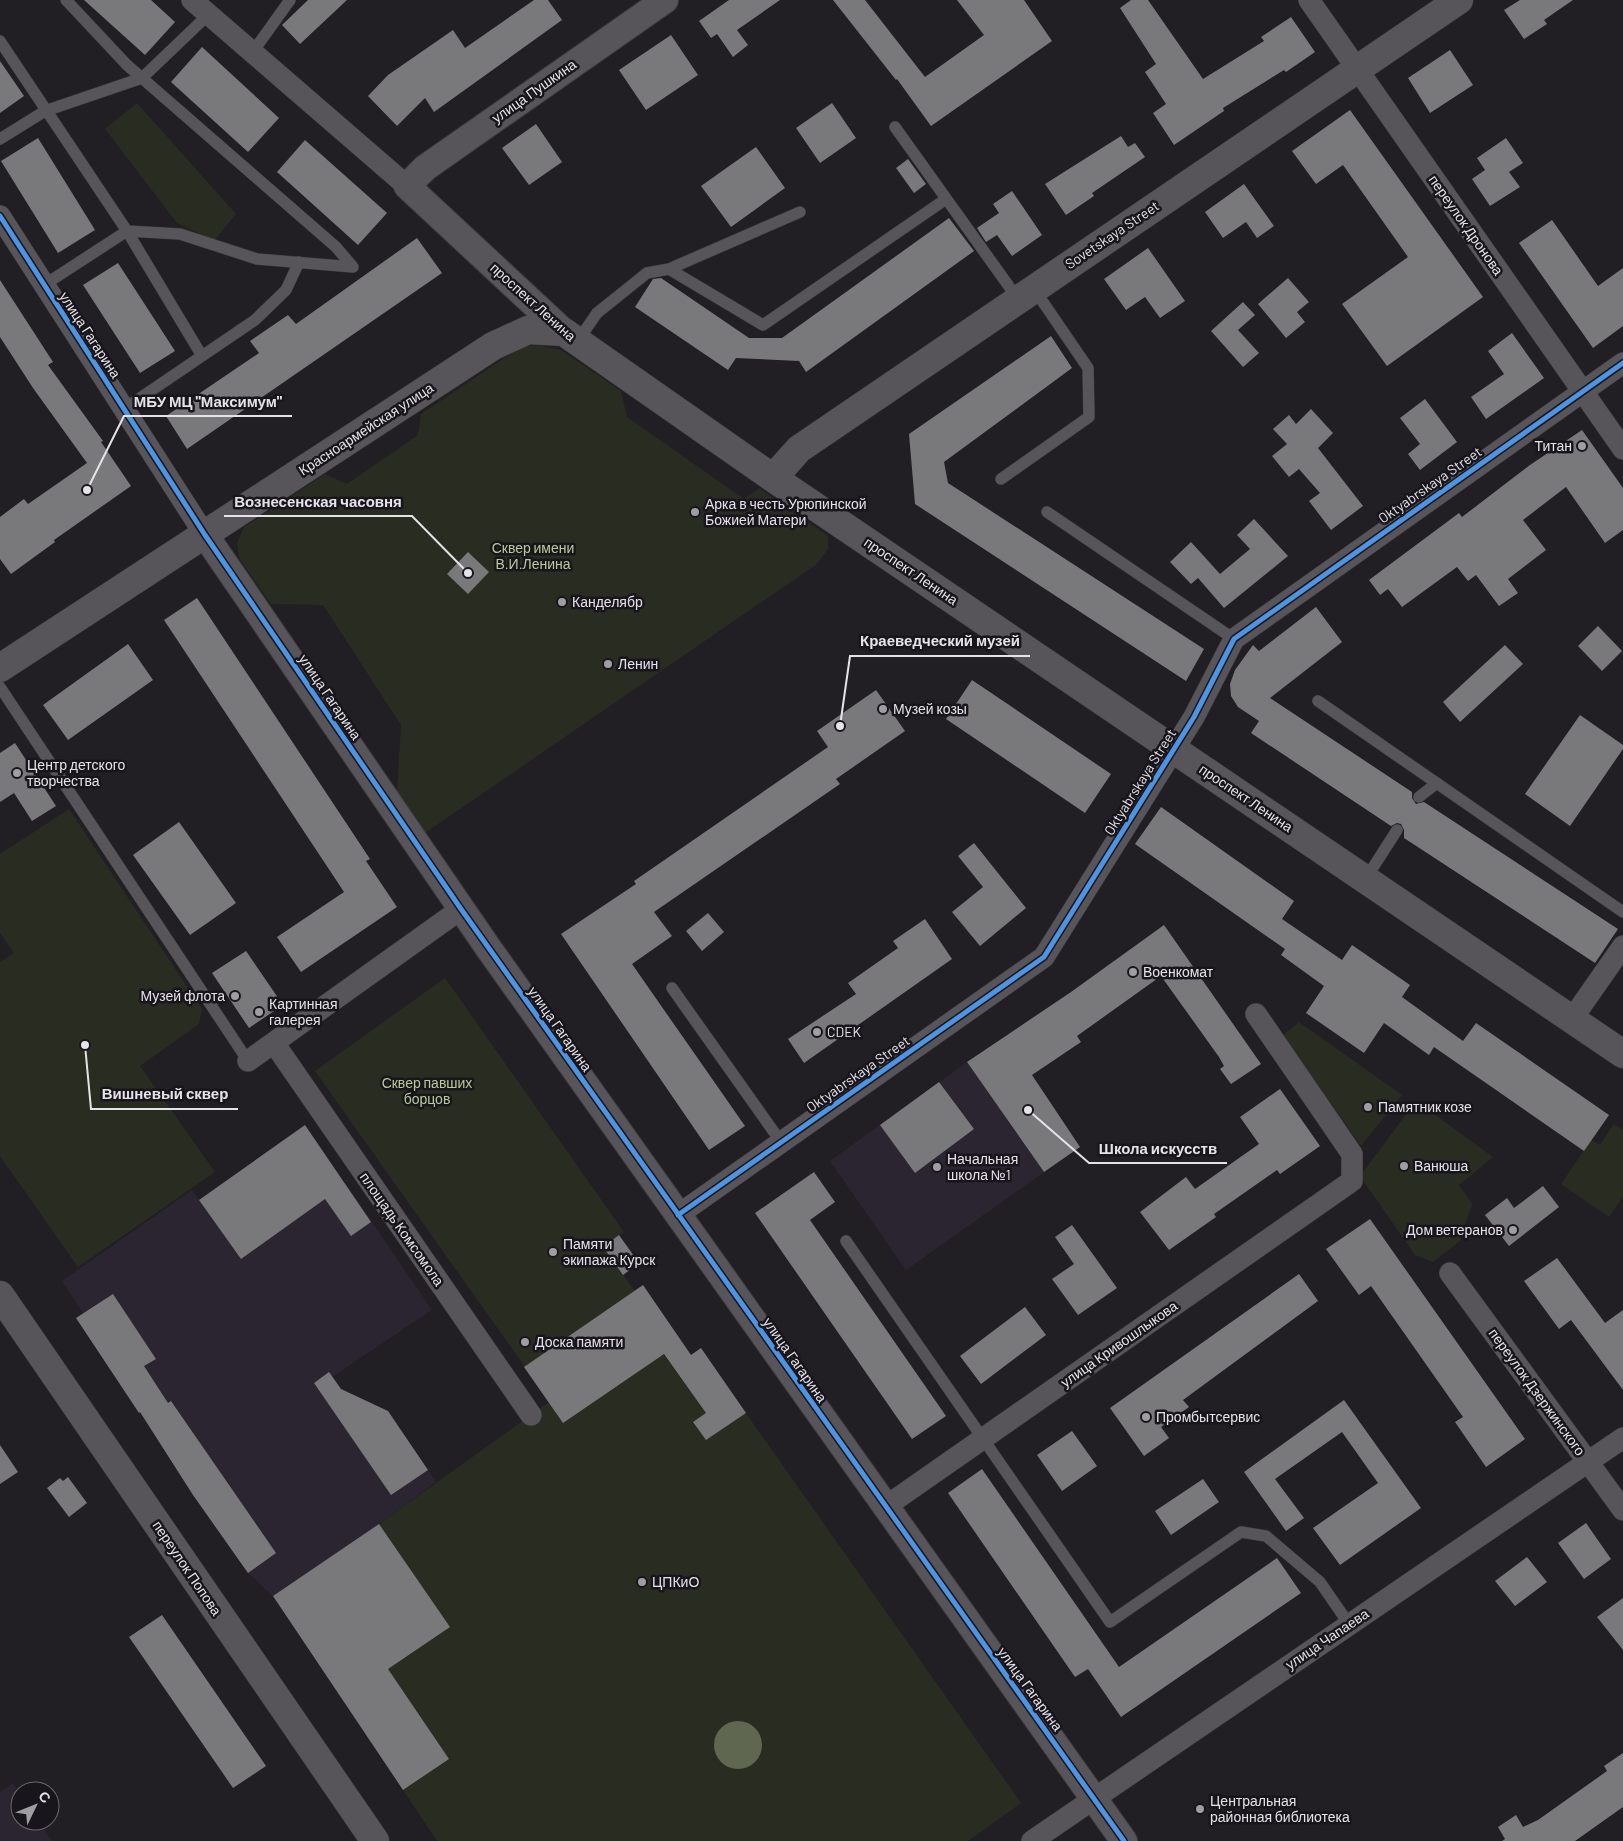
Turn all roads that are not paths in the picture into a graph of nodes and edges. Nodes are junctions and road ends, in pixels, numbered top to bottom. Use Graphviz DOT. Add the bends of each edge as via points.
graph roads {
  1 [pos="66,0"];
  2 [pos="192,0"];
  3 [pos="290,0"];
  4 [pos="664,0"];
  5 [pos="1309,0"];
  6 [pos="1459,0"];
  7 [pos="209,14"];
  8 [pos="0,41"];
  9 [pos="252,53"];
  10 [pos="1357,68"];
  11 [pos="142,78"];
  12 [pos="45,111"];
  13 [pos="895,127"];
  14 [pos="0,139"];
  15 [pos="407,186"];
  16 [pos="946,199"];
  17 [pos="800,212"];
  18 [pos="0,216"];
  19 [pos="127,231"];
  20 [pos="299,262"];
  21 [pos="669,269"];
  22 [pos="44,285"];
  23 [pos="1025,294"];
  24 [pos="570,337"];
  25 [pos="202,356"];
  26 [pos="1623,363"];
  27 [pos="1582,392"];
  28 [pos="124,409"];
  29 [pos="1623,450"];
  30 [pos="773,478"];
  31 [pos="1001,479"];
  32 [pos="1047,512"];
  33 [pos="205,535"];
  34 [pos="1234,639"];
  35 [pos="0,668"];
  36 [pos="0,687"];
  37 [pos="1318,701"];
  38 [pos="1174,748"];
  39 [pos="1437,783"];
  40 [pos="1419,796"];
  41 [pos="1397,830"];
  42 [pos="1366,880"];
  43 [pos="461,909"];
  44 [pos="1623,912"];
  45 [pos="1623,946"];
  46 [pos="672,988"];
  47 [pos="1256,1014"];
  48 [pos="1572,1019"];
  49 [pos="274,1043"];
  50 [pos="1623,1054"];
  51 [pos="248,1061"];
  52 [pos="781,1142"];
  53 [pos="678,1214"];
  54 [pos="846,1241"];
  55 [pos="1450,1273"];
  56 [pos="0,1295"];
  57 [pos="531,1415"];
  58 [pos="1623,1438"];
  59 [pos="982,1439"];
  60 [pos="1587,1461"];
  61 [pos="885,1506"];
  62 [pos="1623,1510"];
  63 [pos="1349,1624"];
  64 [pos="1094,1798"];
  65 [pos="375,1841"];
  66 [pos="1032,1841"];
  67 [pos="1124,1841"];
  1 -- 11 [label="lane"];
  2 -- 7 [label="street, проспект Ленина"];
  3 -- 9 [label="lane"];
  4 -- 15 [label="street, улица Пушкина" via="425,168"];
  5 -- 10 [label="street, переулок Дронова"];
  6 -- 10 [label="main road, Sovetskaya Street"];
  7 -- 9 [label="street, проспект Ленина"];
  7 -- 11 [label="lane"];
  8 -- 12 [label="lane"];
  9 -- 15 [label="street, проспект Ленина"];
  10 -- 23 [label="main road, Sovetskaya Street"];
  10 -- 27 [label="street, переулок Дронова"];
  11 -- 12 [label="lane"];
  11 -- 20 [label="lane" via="336,247 353,267"];
  12 -- 14 [label="lane"];
  12 -- 19 [label="lane"];
  13 -- 16 [label="lane"];
  15 -- 24 [label="street, проспект Ленина"];
  16 -- 21 [label="lane" via="763,325"];
  16 -- 23 [label="lane"];
  17 -- 21 [label="lane"];
  18 -- 22 [label="street, улица Гагарина"];
  19 -- 20 [label="lane" via="180,234 257,259"];
  19 -- 22 [label="lane"];
  19 -- 25 [label="lane"];
  20 -- 25 [label="lane" via="286,290 255,320"];
  21 -- 24 [label="lane" via="647,273"];
  22 -- 28 [label="street, улица Гагарина"];
  23 -- 30 [label="main road, Sovetskaya Street" via="798,449"];
  23 -- 31 [label="lane" via="1088,368 1089,417"];
  24 -- 30 [label="main road, проспект Ленина"];
  24 -- 33 [label="main road, Красноармейская улица" via="528,330 493,346"];
  25 -- 28 [label="lane"];
  26 -- 27 [label="street, Oktyabrskaya Street"];
  27 -- 29 [label="street, переулок Дронова"];
  27 -- 34 [label="street, Oktyabrskaya Street"];
  28 -- 33 [label="street, улица Гагарина"];
  30 -- 38 [label="main road, проспект Ленина"];
  32 -- 34 [label="lane"];
  33 -- 35 [label="main road, Красноармейская улица"];
  33 -- 43 [label="street, улица Гагарина"];
  34 -- 38 [label="street, Oktyabrskaya Street" via="1194,717"];
  36 -- 51 [label="lane"];
  37 -- 39 [label="lane"];
  38 -- 42 [label="main road, проспект Ленина"];
  38 -- 52 [label="street, Oktyabrskaya Street" via="1044,957"];
  39 -- 40 [label="lane"];
  39 -- 44 [label="lane"];
  41 -- 42 [label="lane"];
  42 -- 48 [label="main road, проспект Ленина"];
  43 -- 49 [label="street"];
  43 -- 53 [label="street, улица Гагарина"];
  45 -- 48 [label="street"];
  46 -- 52 [label="lane"];
  47 -- 59 [label="street, улица Кривошлыкова" via="1352,1154 1352,1181"];
  48 -- 50 [label="main road, проспект Ленина"];
  49 -- 51 [label="street"];
  49 -- 57 [label="street, площадь Комсомола"];
  52 -- 53 [label="street, Oktyabrskaya Street"];
  53 -- 61 [label="street, улица Гагарина"];
  54 -- 59 [label="lane"];
  55 -- 60 [label="street, переулок Дзержинского"];
  56 -- 65 [label="main road, переулок Попова"];
  58 -- 60 [label="street, улица Чапаева"];
  59 -- 61 [label="street, улица Кривошлыкова"];
  59 -- 63 [label="lane" via="1110,1622 1241,1532 1266,1536 1320,1582"];
  60 -- 62 [label="street, переулок Дзержинского"];
  60 -- 63 [label="street, улица Чапаева"];
  61 -- 64 [label="street, улица Гагарина"];
  63 -- 64 [label="street, улица Чапаева"];
  64 -- 66 [label="street, улица Чапаева"];
  64 -- 67 [label="street, улица Гагарина"];
}
